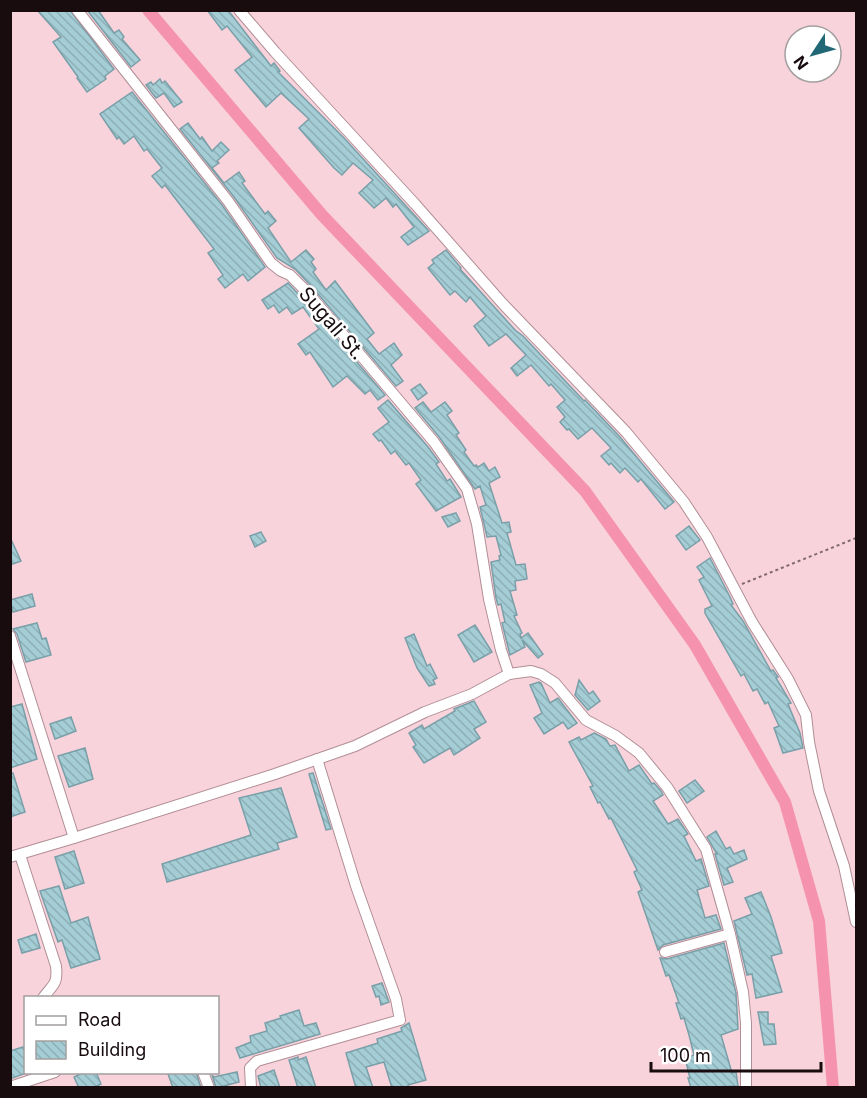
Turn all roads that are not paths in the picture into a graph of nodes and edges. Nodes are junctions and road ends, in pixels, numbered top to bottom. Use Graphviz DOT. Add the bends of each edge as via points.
graph roads {
  1 [pos="77,10"];
  2 [pos="239,10"];
  3 [pos="10,636"];
  4 [pos="509,674"];
  5 [pos="317,759"];
  6 [pos="75,838"];
  7 [pos="15,856"];
  8 [pos="856,922"];
  9 [pos="730,934"];
  10 [pos="665,952"];
  11 [pos="45,996"];
  12 [pos="49,1074"];
  13 [pos="10,1087"];
  14 [pos="251,1088"];
  15 [pos="746,1088"];
  1 -- 4 [label="street, Sugali St." via="228,201 271,263 308,293 434,442 467,489"];
  2 -- 8 [label="street" via="503,304 583,385 684,502 789,679 806,715 819,791 844,866"];
  3 -- 6 [label="street"];
  4 -- 5 [label="street" via="355,746"];
  4 -- 9 [label="street" via="541,674 555,683 586,720 639,753 667,787 706,849"];
  5 -- 6 [label="street"];
  5 -- 14 [label="street" via="400,1020 257,1061 250,1068"];
  6 -- 7 [label="street"];
  7 -- 11 [label="street" via="56,966 55,985"];
  9 -- 10 [label="street"];
  9 -- 15 [label="street" via="743,992"];
  12 -- 13 [label="street"];
}
